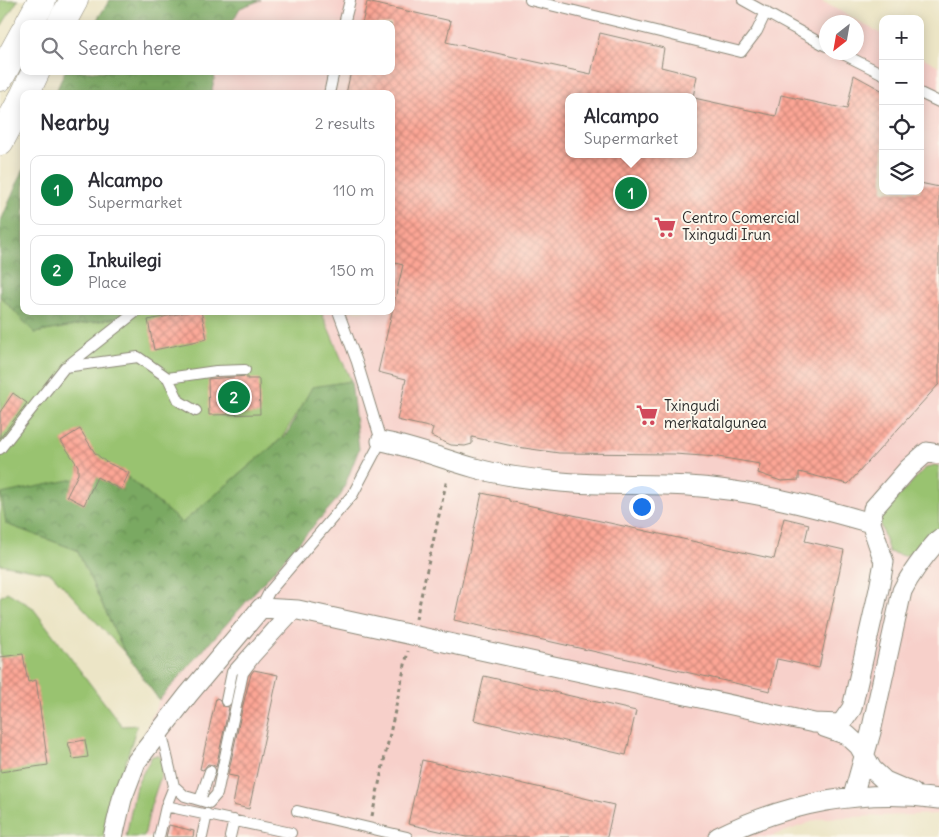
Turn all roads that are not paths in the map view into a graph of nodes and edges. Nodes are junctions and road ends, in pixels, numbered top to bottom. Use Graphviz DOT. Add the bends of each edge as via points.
graph roads {
  1 [pos="42,0"];
  2 [pos="74,0"];
  3 [pos="350,0"];
  4 [pos="530,0"];
  5 [pos="743,0"];
  6 [pos="766,12"];
  7 [pos="31,20"];
  8 [pos="63,20"];
  9 [pos="345,20"];
  10 [pos="20,40"];
  11 [pos="819,42"];
  12 [pos="855,60"];
  13 [pos="879,72"];
  14 [pos="34,75"];
  15 [pos="333,75"];
  16 [pos="0,77"];
  17 [pos="26,90"];
  18 [pos="330,90"];
  19 [pos="924,95"];
  20 [pos="939,102"];
  21 [pos="20,103"];
  22 [pos="0,141"];
  23 [pos="132,315"];
  24 [pos="339,315"];
  25 [pos="65,368"];
  26 [pos="245,370"];
  27 [pos="168,378"];
  28 [pos="196,411"];
  29 [pos="939,437"];
  30 [pos="381,441"];
  31 [pos="0,449"];
  32 [pos="933,453"];
  33 [pos="871,523"];
  34 [pos="939,539"];
  35 [pos="878,545"];
  36 [pos="919,562"];
  37 [pos="261,608"];
  38 [pos="292,610"];
  39 [pos="226,701"];
  40 [pos="814,723"];
  41 [pos="161,730"];
  42 [pos="864,758"];
  43 [pos="210,771"];
  44 [pos="174,786"];
  45 [pos="853,796"];
  46 [pos="931,798"];
  47 [pos="200,800"];
  48 [pos="166,806"];
  49 [pos="296,811"];
  50 [pos="207,814"];
  51 [pos="234,820"];
  52 [pos="291,833"];
  53 [pos="113,837"];
  54 [pos="159,837"];
  55 [pos="202,837"];
  56 [pos="230,837"];
  57 [pos="407,837"];
  58 [pos="718,837"];
  1 -- 7 [label="highway"];
  2 -- 8 [label="highway"];
  3 -- 9 [label="lane"];
  4 -- 6 [label="lane" via="741,52"];
  5 -- 6 [label="lane"];
  6 -- 11 [label="lane"];
  10 -- 16 [label="highway"];
  12 -- 13 [label="lane"];
  14 -- 17 [label="highway"];
  15 -- 18 [label="lane"];
  19 -- 20 [label="lane"];
  21 -- 22 [label="highway"];
  23 -- 25 [label="lane"];
  24 -- 30 [label="lane"];
  25 -- 27 [label="lane" via="138,357"];
  25 -- 31 [label="lane"];
  26 -- 27 [label="lane"];
  27 -- 28 [label="lane" via="179,401"];
  29 -- 32 [label="street"];
  30 -- 33 [label="street" via="477,469 510,475 561,482 690,486 816,508"];
  30 -- 37 [label="lane" via="353,494 269,592"];
  32 -- 33 [label="street" via="909,468 874,509"];
  33 -- 35 [label="street"];
  34 -- 36 [label="street"];
  35 -- 36 [label="street" via="895,560"];
  35 -- 40 [label="street" via="884,562 852,708 841,724"];
  36 -- 42 [label="street" via="902,591"];
  37 -- 38 [label="street"];
  37 -- 41 [label="street"];
  38 -- 39 [label="lane" via="232,672"];
  38 -- 40 [label="street"];
  38 -- 47 [label="lane" via="244,673 217,794 209,802"];
  40 -- 42 [label="street" via="848,735"];
  41 -- 44 [label="lane"];
  41 -- 53 [label="street" via="136,762 122,799"];
  42 -- 45 [label="street"];
  42 -- 46 [label="street" via="885,781"];
  43 -- 47 [label="lane"];
  44 -- 47 [label="lane" via="185,796"];
  44 -- 48 [label="lane"];
  45 -- 46 [label="street"];
  45 -- 58 [label="street" via="798,806"];
  48 -- 50 [label="lane"];
  48 -- 54 [label="lane"];
  49 -- 57 [label="lane"];
  50 -- 51 [label="lane"];
  50 -- 55 [label="lane"];
  51 -- 52 [label="lane"];
  51 -- 56 [label="lane"];
}
